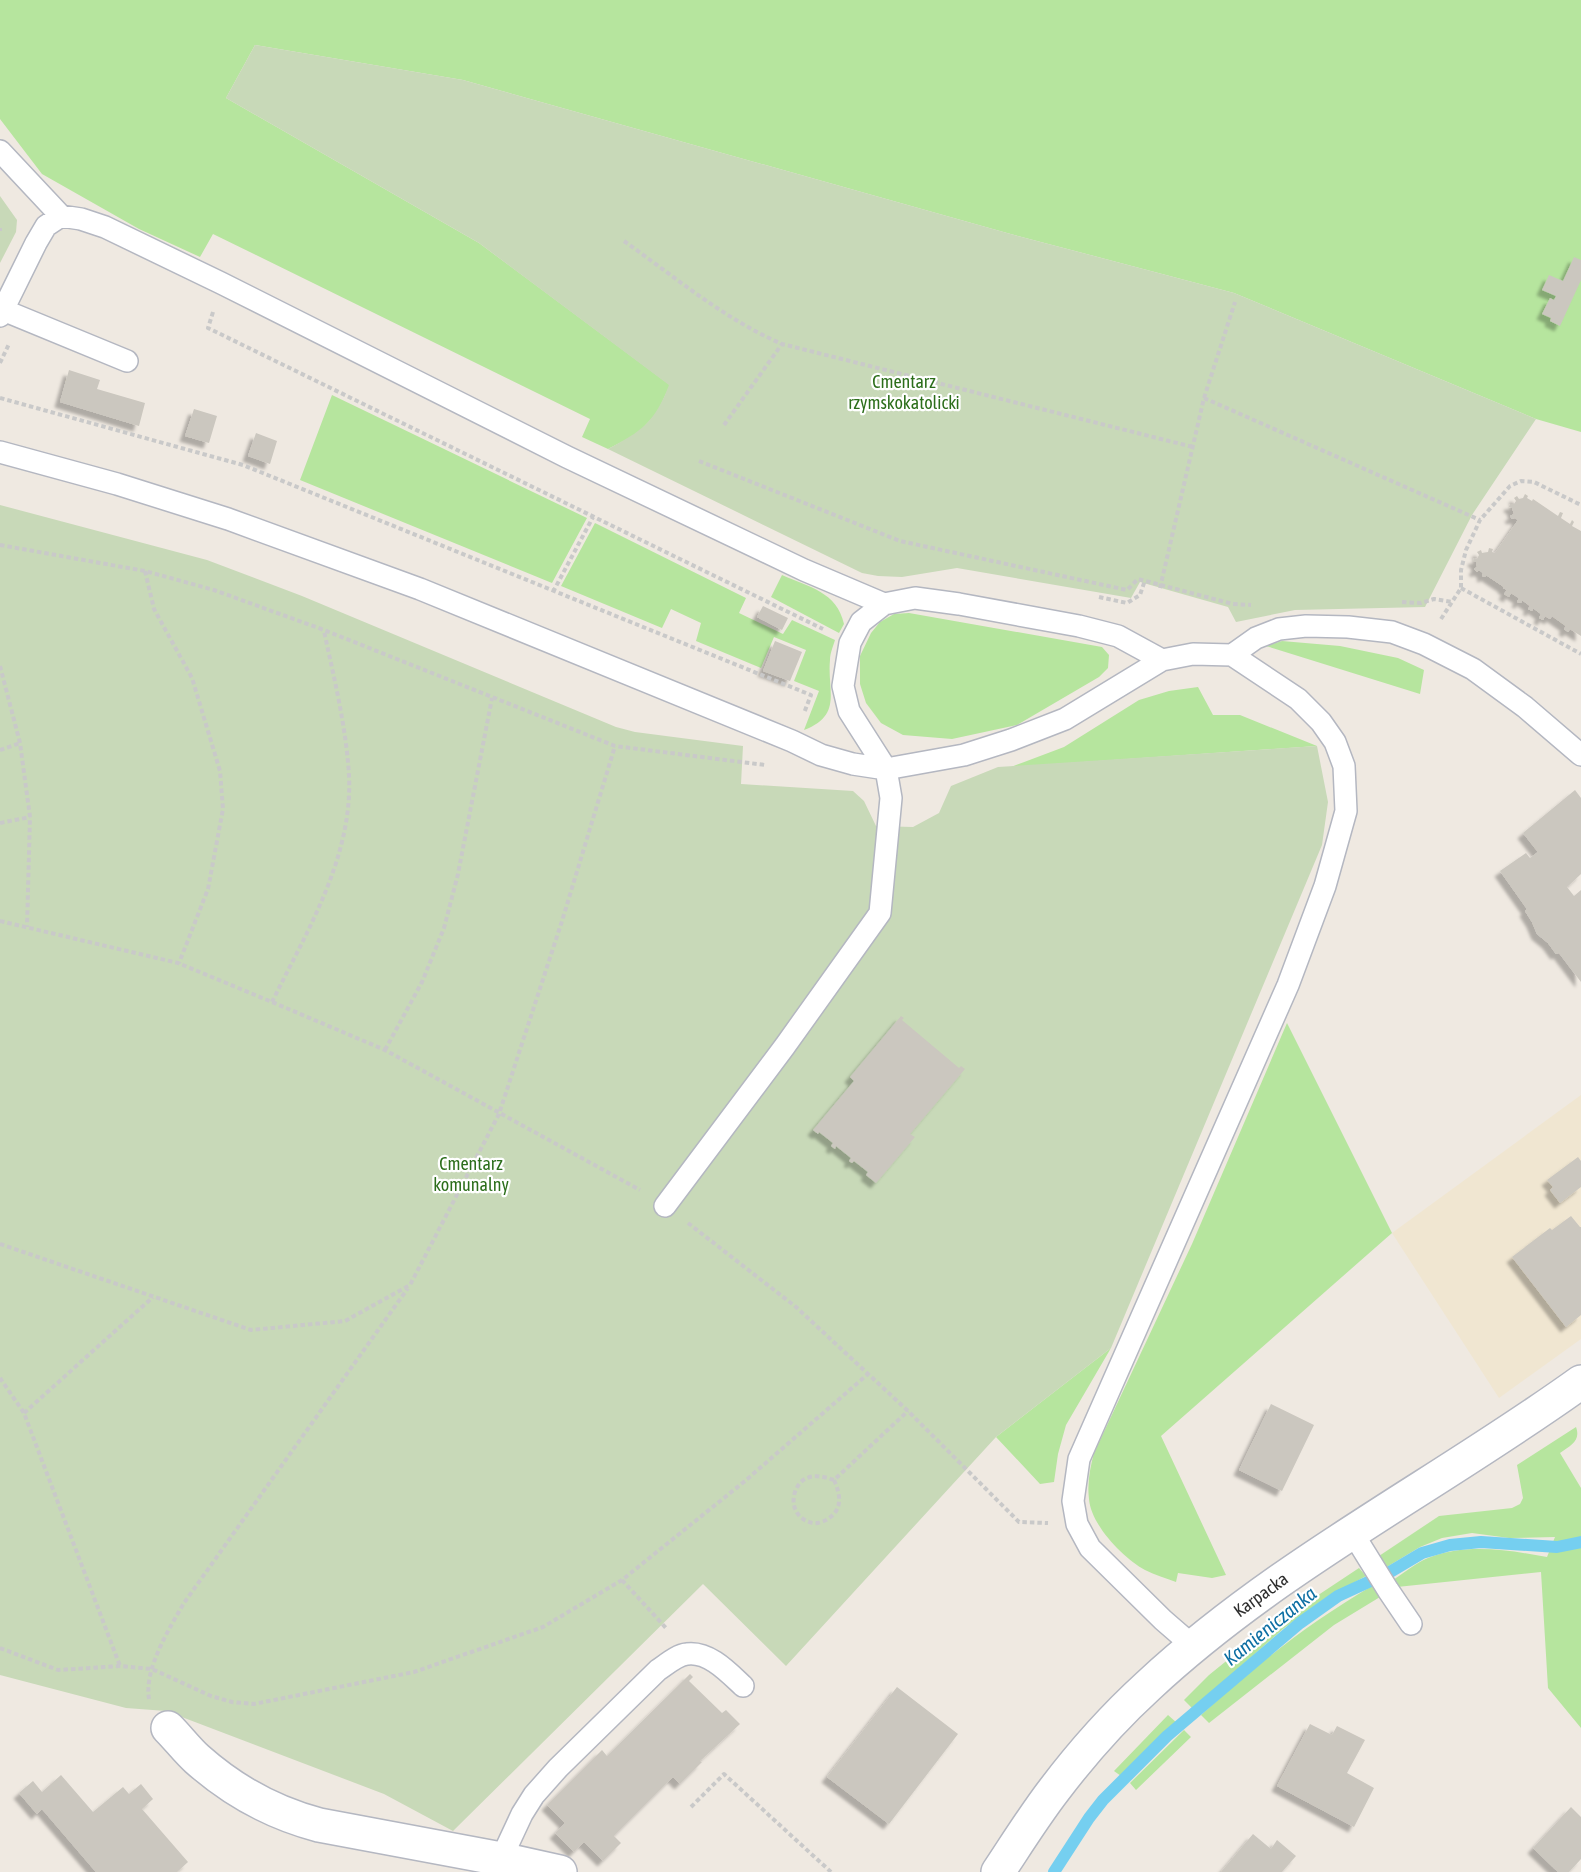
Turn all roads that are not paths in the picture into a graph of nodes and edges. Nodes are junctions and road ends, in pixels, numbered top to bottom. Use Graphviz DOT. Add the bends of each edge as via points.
graph roads {
  1 [pos="0,151"];
  2 [pos="61,216"];
  3 [pos="8,315"];
  4 [pos="127,361"];
  5 [pos="0,452"];
  6 [pos="884,604"];
  7 [pos="1232,655"];
  8 [pos="1162,660"];
  9 [pos="1581,755"];
  10 [pos="886,769"];
  11 [pos="665,1206"];
  12 [pos="1577,1391"];
  13 [pos="1352,1532"];
  14 [pos="1411,1624"];
  15 [pos="1193,1646"];
  16 [pos="743,1686"];
  17 [pos="168,1728"];
  18 [pos="501,1859"];
  19 [pos="560,1872"];
  20 [pos="998,1872"];
  1 -- 2 [label="lane"];
  2 -- 3 [label="lane" via="41,234"];
  2 -- 6 [label="lane" via="105,227 578,462"];
  3 -- 4 [label="lane"];
  5 -- 10 [label="lane" via="228,519 420,589 821,755"];
  6 -- 8 [label="lane" via="915,598 1079,626 1118,636"];
  6 -- 10 [label="lane" via="861,622 850,643 843,686 849,711"];
  7 -- 8 [label="lane" via="1193,654"];
  7 -- 9 [label="lane" via="1256,638 1280,629 1348,627 1392,632 1473,669"];
  7 -- 15 [label="lane" via="1298,699 1321,722 1335,742 1344,766 1346,811 1325,886 1288,985 1079,1460 1073,1501 1077,1524 1090,1548"];
  8 -- 10 [label="lane" via="1065,718 1021,736 964,755"];
  10 -- 11 [label="lane" via="891,798 880,913"];
  12 -- 13 [label="street, Karpacka"];
  13 -- 14 [label="lane"];
  13 -- 15 [label="street, Karpacka" via="1256,1597"];
  15 -- 20 [label="street, Karpacka" via="1082,1754"];
  16 -- 18 [label="lane" via="705,1656 688,1653 658,1670 534,1795"];
  17 -- 18 [label="street" via="197,1759 235,1787 291,1817"];
  18 -- 19 [label="street"];
}
